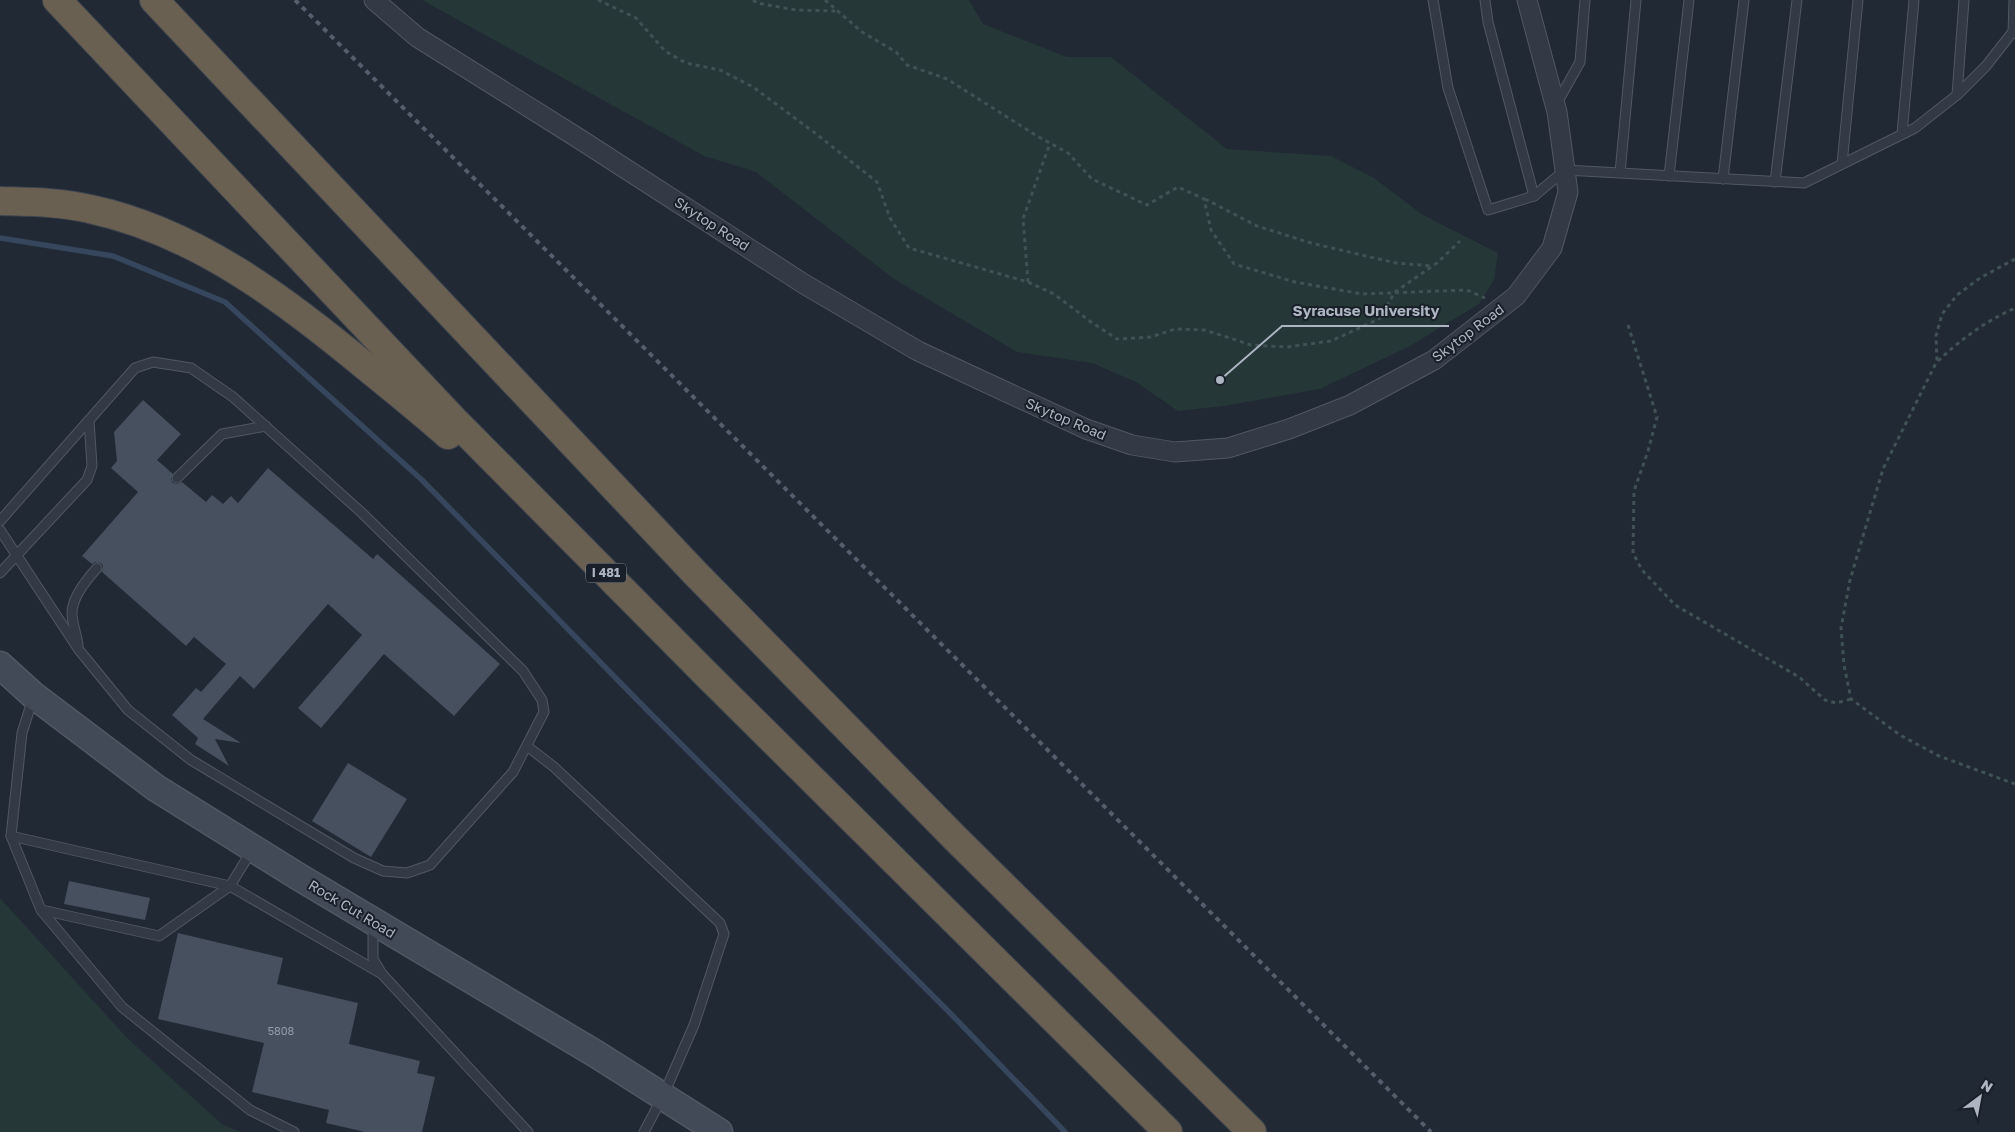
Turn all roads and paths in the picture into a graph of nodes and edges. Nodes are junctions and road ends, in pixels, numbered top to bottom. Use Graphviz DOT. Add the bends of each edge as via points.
graph roads {
  1 [pos="57,0"];
  2 [pos="154,0"];
  3 [pos="374,0"];
  4 [pos="598,0"];
  5 [pos="753,0"];
  6 [pos="825,0"];
  7 [pos="1433,0"];
  8 [pos="1485,0"];
  9 [pos="1527,0"];
  10 [pos="1585,0"];
  11 [pos="1636,0"];
  12 [pos="1689,0"];
  13 [pos="1744,0"];
  14 [pos="1797,0"];
  15 [pos="1858,0"];
  16 [pos="1914,0"];
  17 [pos="1964,0"];
  18 [pos="2014,0"];
  19 [pos="837,11"];
  20 [pos="2014,31"];
  21 [pos="1958,95"];
  22 [pos="1555,107"];
  23 [pos="1902,134"];
  24 [pos="1050,143"];
  25 [pos="1842,164"];
  26 [pos="1565,170"];
  27 [pos="1620,173"];
  28 [pos="1670,176"];
  29 [pos="1723,179"];
  30 [pos="1775,182"];
  31 [pos="1534,196"];
  32 [pos="1204,199"];
  33 [pos="0,201"];
  34 [pos="1460,241"];
  35 [pos="2015,259"];
  36 [pos="1433,266"];
  37 [pos="1028,282"];
  38 [pos="1395,292"];
  39 [pos="1503,308"];
  40 [pos="2015,308"];
  41 [pos="1628,325"];
  42 [pos="1937,361"];
  43 [pos="89,420"];
  44 [pos="266,426"];
  45 [pos="178,478"];
  46 [pos="0,521"];
  47 [pos="0,530"];
  48 [pos="17,556"];
  49 [pos="97,568"];
  50 [pos="0,573"];
  51 [pos="662,629"];
  52 [pos="80,650"];
  53 [pos="0,665"];
  54 [pos="34,695"];
  55 [pos="1851,699"];
  56 [pos="527,746"];
  57 [pos="2015,784"];
  58 [pos="11,836"];
  59 [pos="253,849"];
  60 [pos="230,886"];
  61 [pos="41,910"];
  62 [pos="373,921"];
  63 [pos="382,974"];
  64 [pos="663,1096"];
  65 [pos="294,1132"];
  66 [pos="528,1132"];
  67 [pos="644,1132"];
  68 [pos="720,1132"];
  69 [pos="1168,1132"];
  70 [pos="1252,1132"];
  1 -- 51 [label="highway, I 481" via="455,420"];
  2 -- 70 [label="highway" via="695,573 954,837"];
  3 -- 39 [label="street, Skytop Road" via="417,38 804,284 918,351 1086,429 1132,445 1176,452 1228,448 1289,429 1350,405 1434,360"];
  4 -- 37 [label="path" via="636,18 666,51 686,63 720,70 753,88 877,182 890,218 908,248"];
  5 -- 19 [label="path" via="796,10"];
  6 -- 19 [label="path"];
  7 -- 31 [label="lane" via="1448,88 1488,210"];
  8 -- 31 [label="lane"];
  9 -- 22 [label="street, Skytop Road"];
  10 -- 22 [label="lane" via="1580,62"];
  11 -- 27 [label="lane"];
  12 -- 28 [label="lane"];
  13 -- 29 [label="lane"];
  14 -- 30 [label="lane"];
  15 -- 25 [label="lane"];
  16 -- 23 [label="lane"];
  17 -- 21 [label="lane"];
  18 -- 20 [label="lane"];
  19 -- 24 [label="path" via="862,32 896,52 907,65 947,79"];
  20 -- 21 [label="lane"];
  21 -- 23 [label="lane" via="1915,128"];
  22 -- 26 [label="street, Skytop Road"];
  23 -- 25 [label="lane"];
  24 -- 32 [label="path" via="1068,153 1092,179 1147,205 1178,187"];
  24 -- 37 [label="path" via="1023,219"];
  25 -- 30 [label="lane" via="1804,183"];
  26 -- 27 [label="lane"];
  26 -- 31 [label="lane"];
  26 -- 39 [label="street, Skytop Road" via="1568,192 1552,248"];
  27 -- 28 [label="lane"];
  28 -- 29 [label="lane"];
  29 -- 30 [label="lane"];
  32 -- 36 [label="path" via="1257,226 1311,243 1396,263"];
  32 -- 38 [label="path" via="1211,230 1234,264 1295,282 1362,294"];
  33 -- 51 [label="highway" via="90,209 152,227 206,252 252,281 322,330 440,429"];
  34 -- 36 [label="path"];
  35 -- 42 [label="path" via="1956,295 1942,314 1936,336"];
  36 -- 38 [label="path"];
  37 -- 38 [label="path" via="1054,294 1117,338 1150,338 1175,329 1205,330 1251,345 1287,348 1331,341 1379,319"];
  38 -- 39 [label="path" via="1467,290"];
  40 -- 42 [label="path" via="1992,318"];
  41 -- 55 [label="path" via="1657,417 1634,490 1633,553 1642,570 1676,605 1799,677 1825,700 1836,703"];
  42 -- 55 [label="path" via="1884,469 1850,580 1841,628"];
  43 -- 44 [label="lane" via="135,368 153,362 191,368 233,397"];
  43 -- 46 [label="lane"];
  43 -- 48 [label="lane" via="92,466 87,480"];
  44 -- 45 [label="lane" via="222,434"];
  44 -- 56 [label="lane" via="361,512 523,671 542,700 544,712"];
  47 -- 48 [label="lane"];
  48 -- 50 [label="lane"];
  48 -- 52 [label="lane"];
  49 -- 52 [label="lane" via="75,601 72,613"];
  51 -- 69 [label="highway, I 481"];
  52 -- 56 [label="lane" via="128,710 191,760 354,858 383,871 407,873 430,865 513,772"];
  53 -- 54 [label="street, Rock Cut Road"];
  54 -- 58 [label="lane" via="22,733"];
  54 -- 59 [label="street, Rock Cut Road" via="156,788"];
  55 -- 57 [label="path" via="1900,735 1939,756"];
  56 -- 64 [label="lane" via="554,767 720,923 724,934 694,1026"];
  58 -- 60 [label="lane"];
  58 -- 61 [label="lane"];
  59 -- 60 [label="lane"];
  59 -- 62 [label="street, Rock Cut Road"];
  60 -- 61 [label="lane" via="159,936"];
  60 -- 63 [label="lane"];
  61 -- 65 [label="lane" via="122,1007 250,1110"];
  62 -- 63 [label="lane" via="373,959"];
  62 -- 64 [label="street, Rock Cut Road"];
  63 -- 66 [label="lane"];
  64 -- 67 [label="lane"];
  64 -- 68 [label="street, Rock Cut Road"];
}
